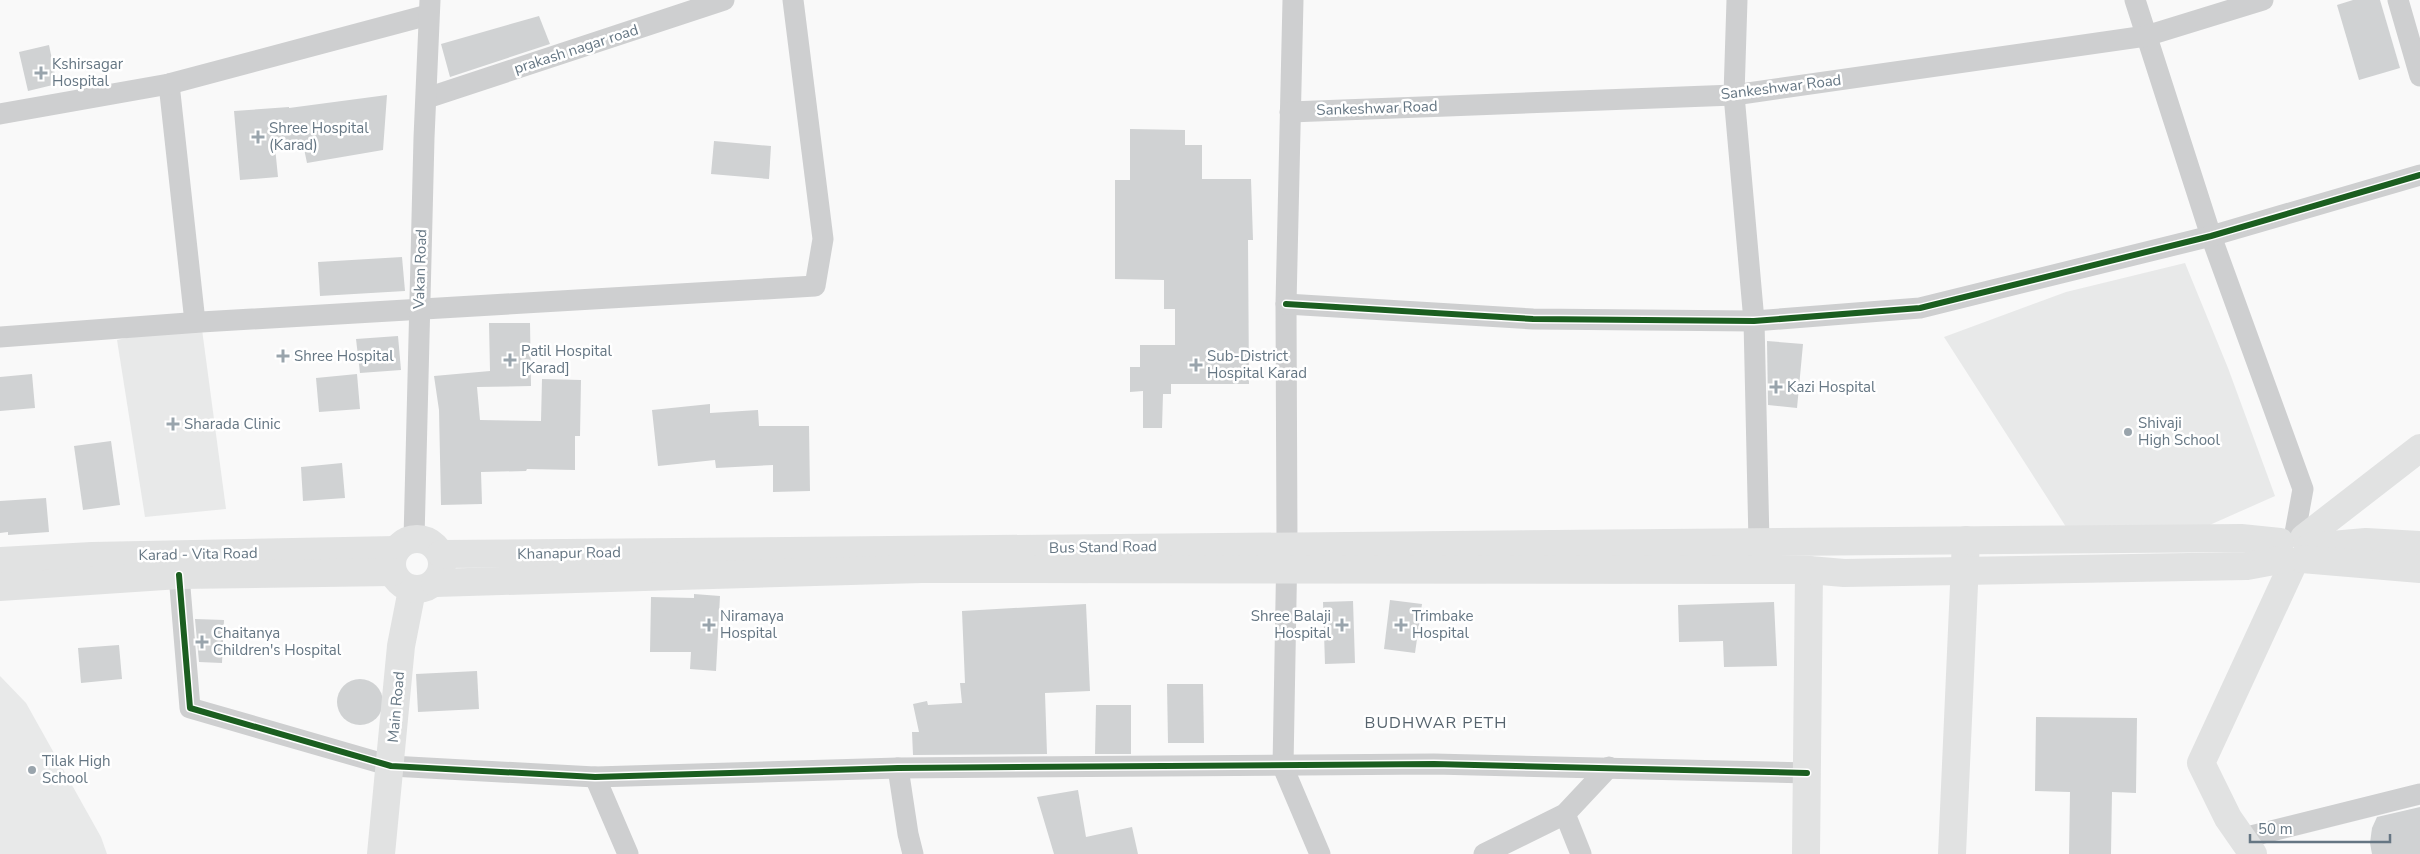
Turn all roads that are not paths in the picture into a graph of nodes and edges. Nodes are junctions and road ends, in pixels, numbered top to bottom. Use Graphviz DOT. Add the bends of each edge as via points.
graph roads {
  1 [pos="724,0"];
  2 [pos="793,0"];
  3 [pos="1293,0"];
  4 [pos="1737,0"];
  5 [pos="2135,0"];
  6 [pos="2263,0"];
  7 [pos="2398,0"];
  8 [pos="429,8"];
  9 [pos="2146,36"];
  10 [pos="2420,76"];
  11 [pos="169,84"];
  12 [pos="1734,94"];
  13 [pos="427,98"];
  14 [pos="1290,112"];
  15 [pos="0,114"];
  16 [pos="2420,175"];
  17 [pos="2212,236"];
  18 [pos="1286,304"];
  19 [pos="419,310"];
  20 [pos="1754,321"];
  21 [pos="196,322"];
  22 [pos="0,337"];
  23 [pos="2420,448"];
  24 [pos="1966,540"];
  25 [pos="1759,542"];
  26 [pos="2420,545"];
  27 [pos="2295,549"];
  28 [pos="698,551"];
  29 [pos="441,554"];
  30 [pos="0,561"];
  31 [pos="410,567"];
  32 [pos="1286,569"];
  33 [pos="2420,569"];
  34 [pos="1809,570"];
  35 [pos="1964,571"];
  36 [pos="179,575"];
  37 [pos="0,587"];
  38 [pos="390,766"];
  39 [pos="1283,767"];
  40 [pos="1609,767"];
  41 [pos="898,768"];
  42 [pos="1807,773"];
  43 [pos="595,778"];
  44 [pos="2420,794"];
  45 [pos="1565,814"];
  46 [pos="2248,846"];
  47 [pos="381,854"];
  48 [pos="628,854"];
  49 [pos="913,854"];
  50 [pos="1320,854"];
  51 [pos="1484,854"];
  52 [pos="1581,854"];
  53 [pos="1806,854"];
  54 [pos="1952,854"];
  1 -- 13 [label="street, prakash nagar road"];
  2 -- 19 [label="street" via="823,239 815,286"];
  3 -- 14 [label="street"];
  4 -- 12 [label="street"];
  5 -- 9 [label="street"];
  6 -- 9 [label="street, Sankeshwar Road"];
  7 -- 10 [label="street"];
  8 -- 11 [label="street"];
  8 -- 13 [label="street, Vakan Road"];
  9 -- 12 [label="street, Sankeshwar Road"];
  9 -- 17 [label="street"];
  11 -- 15 [label="street"];
  11 -- 21 [label="street"];
  12 -- 14 [label="street, Sankeshwar Road"];
  12 -- 20 [label="street"];
  13 -- 19 [label="street, Vakan Road"];
  14 -- 18 [label="street"];
  16 -- 17 [label="street"];
  17 -- 20 [label="street" via="1920,308"];
  17 -- 27 [label="street" via="2303,489"];
  18 -- 20 [label="street" via="1533,318"];
  18 -- 32 [label="street"];
  19 -- 21 [label="street"];
  19 -- 31 [label="street, Vakan Road"];
  20 -- 25 [label="street"];
  21 -- 22 [label="street"];
  23 -- 27 [label="main road"];
  24 -- 25 [label="main road, Bus Stand Road"];
  24 -- 27 [label="main road, Bus Stand Road" via="2241,538"];
  24 -- 35 [label="main road"];
  25 -- 32 [label="main road, Bus Stand Road" via="1508,543"];
  26 -- 27 [label="main road" via="2366,542"];
  27 -- 33 [label="main road"];
  27 -- 35 [label="main road" via="2247,566"];
  27 -- 46 [label="main road" via="2201,763 2228,818"];
  28 -- 29 [label="main road, Khanapur Road"];
  28 -- 32 [label="main road, Bus Stand Road"];
  29 -- 31 [label="main road, Main Road" via="441,568"];
  30 -- 31 [label="main road, Karad - Vita Road" via="92,556"];
  31 -- 32 [label="main road"];
  31 -- 36 [label="main road"];
  31 -- 38 [label="main road, Main Road"];
  32 -- 34 [label="main road"];
  32 -- 39 [label="street"];
  34 -- 35 [label="main road" via="1844,573"];
  34 -- 42 [label="main road"];
  35 -- 54 [label="main road"];
  36 -- 37 [label="main road"];
  36 -- 38 [label="street" via="190,708"];
  38 -- 43 [label="street"];
  38 -- 47 [label="main road, Main Road"];
  39 -- 40 [label="street" via="1434,764"];
  39 -- 41 [label="street"];
  39 -- 50 [label="street"];
  40 -- 42 [label="street"];
  40 -- 45 [label="street"];
  41 -- 43 [label="street"];
  41 -- 49 [label="street"];
  42 -- 53 [label="main road"];
  43 -- 48 [label="street"];
  44 -- 46 [label="street"];
  45 -- 51 [label="street"];
  45 -- 52 [label="street"];
}
